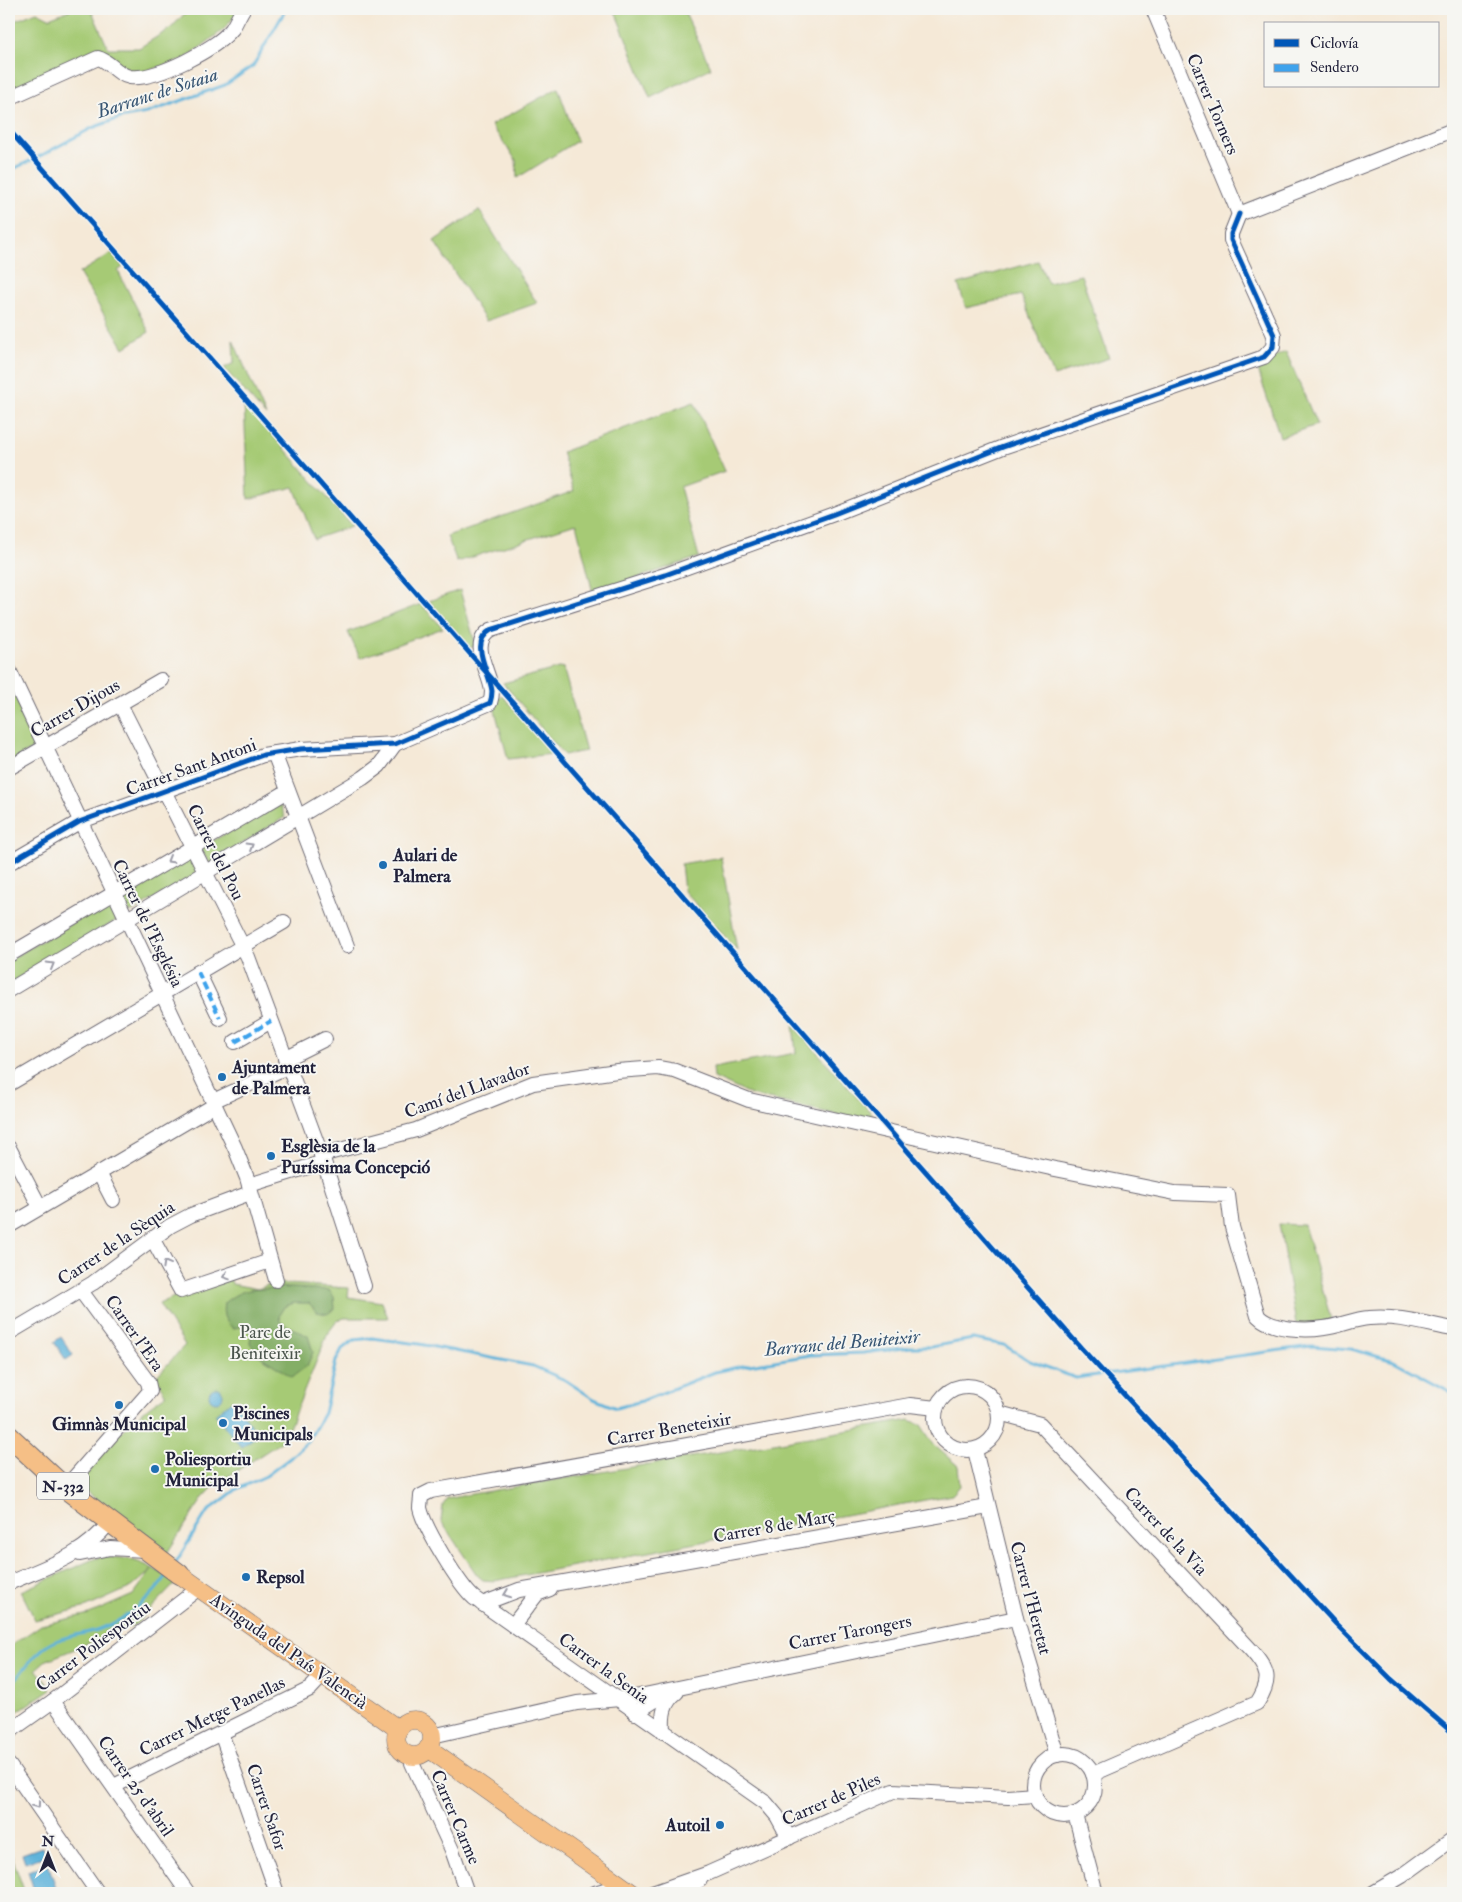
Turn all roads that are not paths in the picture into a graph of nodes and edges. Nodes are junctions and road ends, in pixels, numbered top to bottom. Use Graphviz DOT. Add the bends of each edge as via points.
graph roads {
  1 [pos="243,9"];
  2 [pos="1155,9"];
  3 [pos="9,98"];
  4 [pos="1453,130"];
  5 [pos="1239,214"];
  6 [pos="11,674"];
  7 [pos="161,680"];
  8 [pos="120,704"];
  9 [pos="395,744"];
  10 [pos="44,747"];
  11 [pos="274,753"];
  12 [pos="9,768"];
  13 [pos="165,791"];
  14 [pos="288,791"];
  15 [pos="297,818"];
  16 [pos="79,822"];
  17 [pos="192,847"];
  18 [pos="9,862"];
  19 [pos="205,873"];
  20 [pos="113,894"];
  21 [pos="127,920"];
  22 [pos="284,922"];
  23 [pos="243,946"];
  24 [pos="347,946"];
  25 [pos="9,955"];
  26 [pos="198,972"];
  27 [pos="9,990"];
  28 [pos="161,993"];
  29 [pos="220,1018"];
  30 [pos="271,1020"];
  31 [pos="325,1039"];
  32 [pos="235,1042"];
  33 [pos="287,1062"];
  34 [pos="9,1084"];
  35 [pos="214,1103"];
  36 [pos="9,1148"];
  37 [pos="322,1158"];
  38 [pos="99,1173"];
  39 [pos="249,1189"];
  40 [pos="113,1200"];
  41 [pos="40,1207"];
  42 [pos="9,1226"];
  43 [pos="152,1238"];
  44 [pos="270,1261"];
  45 [pos="276,1280"];
  46 [pos="364,1286"];
  47 [pos="81,1290"];
  48 [pos="1453,1329"];
  49 [pos="9,1333"];
  50 [pos="936,1408"];
  51 [pos="999,1413"];
  52 [pos="9,1436"];
  53 [pos="975,1450"];
  54 [pos="65,1488"];
  55 [pos="420,1507"];
  56 [pos="988,1507"];
  57 [pos="115,1527"];
  58 [pos="101,1549"];
  59 [pos="150,1553"];
  60 [pos="74,1555"];
  61 [pos="179,1574"];
  62 [pos="567,1582"];
  63 [pos="9,1583"];
  64 [pos="199,1588"];
  65 [pos="482,1604"];
  66 [pos="1016,1618"];
  67 [pos="513,1625"];
  68 [pos="323,1675"];
  69 [pos="691,1684"];
  70 [pos="614,1698"];
  71 [pos="54,1701"];
  72 [pos="634,1712"];
  73 [pos="398,1729"];
  74 [pos="9,1732"];
  75 [pos="221,1732"];
  76 [pos="663,1732"];
  77 [pos="430,1742"];
  78 [pos="1057,1754"];
  79 [pos="412,1755"];
  80 [pos="9,1765"];
  81 [pos="1093,1774"];
  82 [pos="114,1786"];
  83 [pos="1035,1795"];
  84 [pos="1075,1814"];
  85 [pos="789,1838"];
  86 [pos="1453,1838"];
  87 [pos="709,1873"];
  88 [pos="627,1889"];
  89 [pos="98,1893"];
  90 [pos="188,1893"];
  91 [pos="277,1893"];
  92 [pos="467,1893"];
  93 [pos="595,1893"];
  94 [pos="652,1893"];
  95 [pos="679,1893"];
  96 [pos="694,1893"];
  97 [pos="1096,1893"];
  98 [pos="1373,1893"];
  1 -- 3 [label="street" via="231,30 196,57 162,72 132,77 98,58"];
  2 -- 5 [label="street, Carrer Torners"];
  4 -- 5 [label="street"];
  5 -- 9 [label="street, Carrer Sant Antoni" via="1231,240 1274,335 1273,347 1264,357 1003,447 834,514 665,575 491,630 483,636 480,644 492,691 490,703"];
  6 -- 10 [label="street, Carrer de l'Església"];
  7 -- 8 [label="street, Carrer Dijous"];
  8 -- 10 [label="street, Carrer Dijous"];
  8 -- 13 [label="street, Carrer del Pou"];
  9 -- 11 [label="street, Carrer Sant Antoni"];
  9 -- 15 [label="street" via="372,772"];
  10 -- 12 [label="street, Carrer Dijous"];
  10 -- 16 [label="street, Carrer de l'Església"];
  11 -- 13 [label="street, Carrer Sant Antoni"];
  11 -- 14 [label="street"];
  13 -- 16 [label="street, Carrer Sant Antoni"];
  13 -- 17 [label="street, Carrer del Pou"];
  14 -- 15 [label="street"];
  14 -- 17 [label="street"];
  19 -- 15 [label="street, one-way"];
  15 -- 24 [label="street"];
  16 -- 18 [label="street, Carrer Sant Antoni"];
  16 -- 20 [label="street, Carrer de l'Església"];
  17 -- 19 [label="street, Carrer del Pou"];
  17 -- 20 [label="street, one-way"];
  19 -- 21 [label="street"];
  19 -- 23 [label="street, Carrer del Pou"];
  20 -- 21 [label="street, Carrer de l'Església"];
  20 -- 25 [label="street"];
  27 -- 21 [label="street, one-way"];
  21 -- 28 [label="street, Carrer de l'Església"];
  22 -- 23 [label="street"];
  23 -- 26 [label="street"];
  23 -- 30 [label="street, Carrer del Pou"];
  26 -- 28 [label="street"];
  26 -- 29 [label="street"];
  28 -- 34 [label="street"];
  28 -- 35 [label="street, Carrer de l'Església"];
  30 -- 32 [label="street"];
  30 -- 33 [label="street, Carrer del Pou"];
  31 -- 33 [label="street"];
  33 -- 35 [label="street"];
  33 -- 37 [label="street, Carrer del Pou"];
  35 -- 38 [label="street"];
  35 -- 39 [label="street, Carrer de l'Església"];
  36 -- 41 [label="street"];
  37 -- 39 [label="street, Carrer de la Sèquia"];
  37 -- 46 [label="street, Carrer del Pou"];
  37 -- 48 [label="street, Camí del Llavador" via="416,1130 533,1083 644,1068 675,1071 749,1100 1055,1169 1175,1193 1228,1195 1232,1228 1258,1316 1272,1326 1323,1328 1369,1318 1397,1318"];
  38 -- 40 [label="street"];
  38 -- 41 [label="street"];
  39 -- 43 [label="street, Carrer de la Sèquia" via="191,1215"];
  39 -- 44 [label="street, Carrer de l'Església"];
  41 -- 42 [label="street"];
  44 -- 43 [label="street, one-way" via="181,1291"];
  43 -- 47 [label="street, Carrer de la Sèquia"];
  44 -- 45 [label="street, Carrer de l'Església"];
  47 -- 49 [label="street, Carrer de la Sèquia"];
  47 -- 54 [label="street, Carrer l'Era" via="148,1382 150,1391"];
  50 -- 51 [label="street" via="947,1392 974,1386 990,1396"];
  50 -- 53 [label="street" via="935,1427 940,1436 955,1449"];
  50 -- 55 [label="street, Carrer Beneteixir" via="910,1405 430,1491 421,1496"];
  51 -- 53 [label="street" via="999,1422 991,1440"];
  51 -- 81 [label="street, Carrer de la Via" via="1040,1424 1255,1654 1267,1674 1264,1692 1257,1703"];
  52 -- 54 [label="highway, N-332"];
  53 -- 56 [label="street, Carrer l'Heretat"];
  54 -- 57 [label="highway, N-332"];
  55 -- 65 [label="street, Carrer la Senia" via="455,1576 465,1590"];
  56 -- 62 [label="street, Carrer 8 de Març"];
  56 -- 66 [label="street, Carrer l'Heretat"];
  57 -- 58 [label="street" via="113,1542"];
  57 -- 59 [label="highway, N-332"];
  57 -- 60 [label="street"];
  58 -- 59 [label="street" via="122,1547"];
  58 -- 60 [label="street"];
  59 -- 61 [label="highway, N-332"];
  60 -- 63 [label="street"];
  61 -- 64 [label="main road, Avinguda del País Valencià"];
  62 -- 65 [label="street, Carrer 8 de Març, one-way" via="519,1590"];
  62 -- 67 [label="street, Carrer 8 de Març" via="537,1594"];
  64 -- 68 [label="main road, Avinguda del País Valencià"];
  64 -- 71 [label="street, Carrer Poliesportiu"];
  65 -- 67 [label="street, Carrer la Senia"];
  66 -- 69 [label="street, Carrer Tarongers"];
  66 -- 78 [label="street, Carrer l'Heretat"];
  67 -- 70 [label="street, Carrer la Senia"];
  68 -- 73 [label="main road, Avinguda del País Valencià"];
  68 -- 75 [label="street, Carrer Metge Panellas" via="310,1689"];
  69 -- 70 [label="street, Carrer Tarongers" via="630,1698"];
  69 -- 72 [label="street, Carrer Tarongers" via="658,1697"];
  69 -- 76 [label="street, Carrer Tarongers" via="668,1700 662,1719"];
  70 -- 72 [label="street, Carrer la Senia"];
  70 -- 77 [label="street, Carrer Tarongers" via="577,1703"];
  71 -- 74 [label="street, Carrer Poliesportiu"];
  71 -- 82 [label="street, Carrer 25 d'abril"];
  72 -- 76 [label="street, Carrer la Senia"];
  73 -- 77 [label="main road" via="406,1722 416,1720 427,1726"];
  73 -- 79 [label="main road" via="398,1745"];
  75 -- 82 [label="street, Carrer Metge Panellas"];
  75 -- 91 [label="street, Carrer Safor"];
  76 -- 85 [label="street, Carrer la Senia" via="766,1803"];
  77 -- 79 [label="main road" via="421,1754"];
  77 -- 88 [label="main road"];
  78 -- 81 [label="street" via="1080,1758"];
  78 -- 83 [label="street" via="1040,1765 1035,1774"];
  79 -- 92 [label="street, Carrer Carme" via="412,1763 452,1850"];
  80 -- 89 [label="street, one-way"];
  81 -- 84 [label="street" via="1094,1793 1083,1809"];
  82 -- 90 [label="street, Carrer 25 d'abril"];
  83 -- 84 [label="street" via="1051,1812"];
  83 -- 85 [label="street, Carrer de Piles" via="1008,1797 893,1791"];
  84 -- 97 [label="street"];
  85 -- 87 [label="street, Carrer de Piles"];
  86 -- 98 [label="street"];
  87 -- 94 [label="street, Carrer de Piles"];
  87 -- 95 [label="street, Carrer de Piles"];
  87 -- 96 [label="street"];
  88 -- 93 [label="street"];
}
